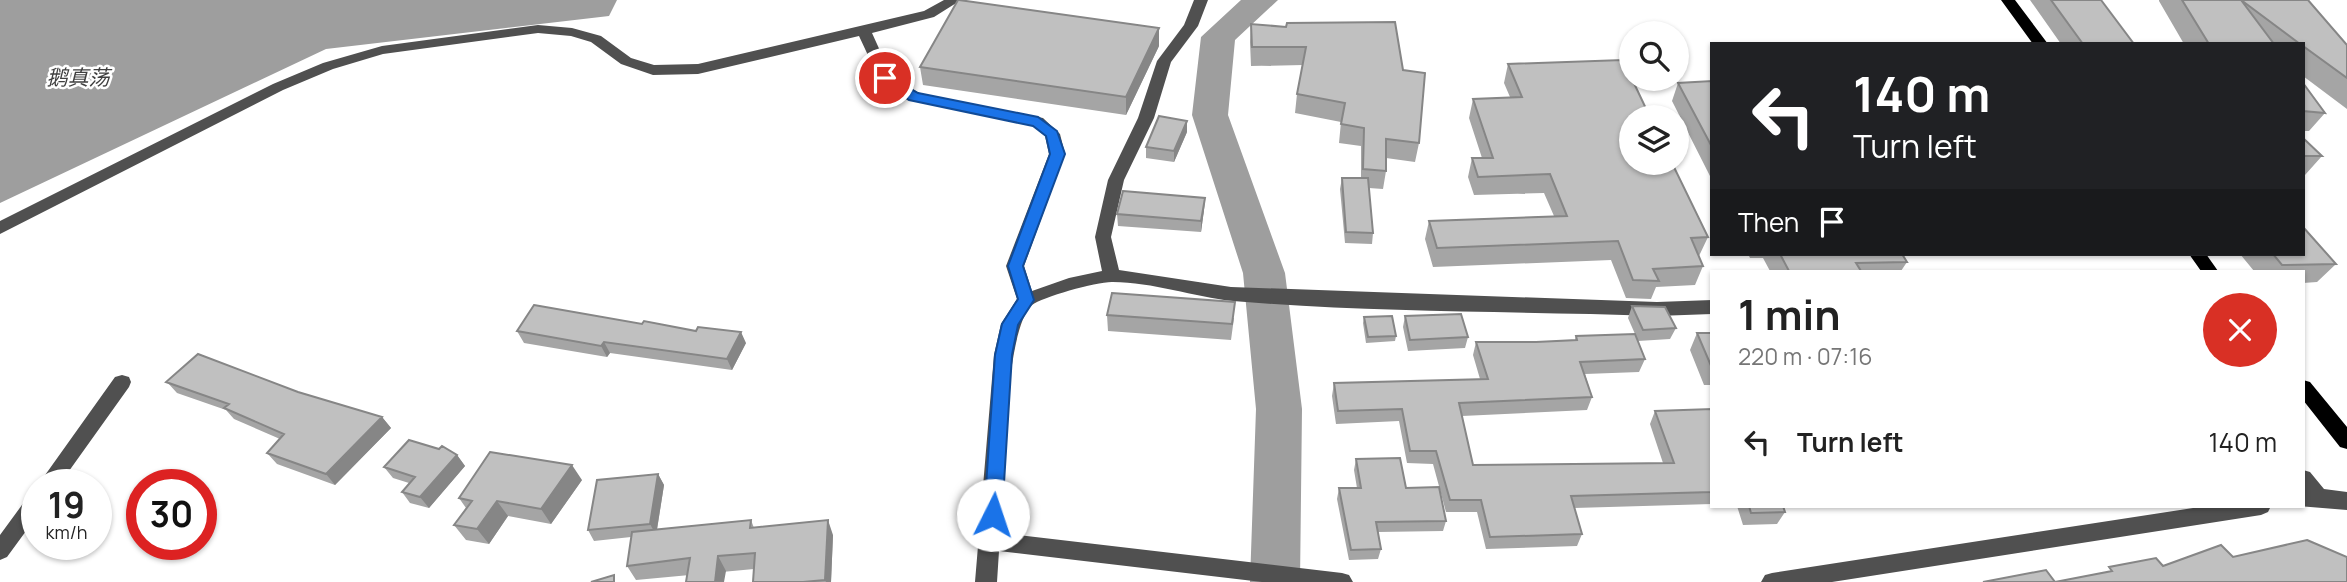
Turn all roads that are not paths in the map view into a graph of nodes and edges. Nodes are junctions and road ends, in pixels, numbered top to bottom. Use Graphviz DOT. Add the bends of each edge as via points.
graph roads {
  1 [pos="954,0"];
  2 [pos="1201,0"];
  3 [pos="2008,0"];
  4 [pos="864,32"];
  5 [pos="2039,42"];
  6 [pos="0,228"];
  7 [pos="2199,256"];
  8 [pos="2209,270"];
  9 [pos="1112,275"];
  10 [pos="1026,300"];
  11 [pos="1710,307"];
  12 [pos="122,382"];
  13 [pos="2305,389"];
  14 [pos="2347,441"];
  15 [pos="59,469"];
  16 [pos="2311,498"];
  17 [pos="2347,501"];
  18 [pos="2248,508"];
  19 [pos="21,522"];
  20 [pos="991,541"];
  21 [pos="0,551"];
  22 [pos="986,582"];
  23 [pos="1342,582"];
  24 [pos="1772,582"];
  1 -- 4 [label="street" via="929,14"];
  2 -- 9 [label="street" via="1191,26 1164,61 1146,118 1116,180 1103,237"];
  3 -- 5 [label="main road"];
  4 -- 6 [label="street" via="698,69 653,70 626,61 596,39 538,29 382,50 278,86"];
  4 -- 10 [label="street" via="885,78 914,97 1038,122 1052,134 1058,154 1015,266"];
  7 -- 8 [label="main road"];
  9 -- 10 [label="street"];
  9 -- 11 [label="street" via="1231,294 1320,299"];
  10 -- 20 [label="street" via="1010,324 1003,355"];
  12 -- 15 [label="street"];
  13 -- 14 [label="main road"];
  16 -- 17 [label="street"];
  18 -- 24 [label="street"];
  19 -- 21 [label="street"];
  20 -- 22 [label="street"];
  20 -- 23 [label="street"];
}
